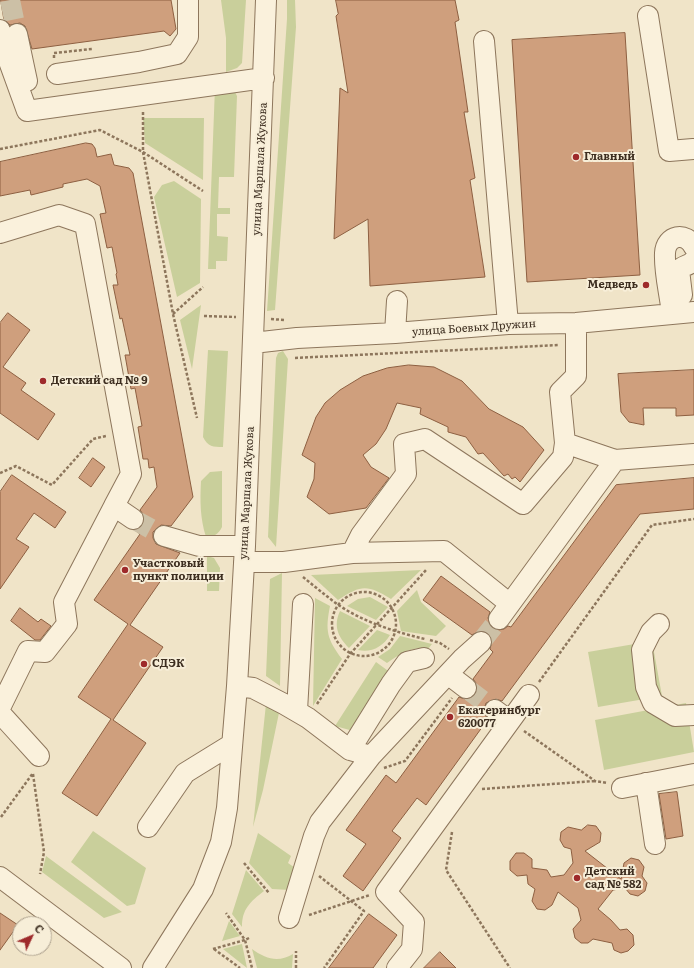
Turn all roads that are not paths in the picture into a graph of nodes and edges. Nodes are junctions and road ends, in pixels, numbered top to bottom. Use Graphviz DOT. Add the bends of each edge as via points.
graph roads {
  1 [pos="188,0"];
  2 [pos="266,0"];
  3 [pos="648,16"];
  4 [pos="9,32"];
  5 [pos="484,41"];
  6 [pos="57,74"];
  7 [pos="264,78"];
  8 [pos="694,152"];
  9 [pos="0,233"];
  10 [pos="694,247"];
  11 [pos="694,260"];
  12 [pos="397,301"];
  13 [pos="683,313"];
  14 [pos="576,323"];
  15 [pos="508,324"];
  16 [pos="395,333"];
  17 [pos="253,343"];
  18 [pos="565,443"];
  19 [pos="694,454"];
  20 [pos="615,460"];
  21 [pos="114,506"];
  22 [pos="133,520"];
  23 [pos="164,536"];
  24 [pos="352,552"];
  25 [pos="245,554"];
  26 [pos="303,604"];
  27 [pos="659,624"];
  28 [pos="481,642"];
  29 [pos="424,658"];
  30 [pos="237,686"];
  31 [pos="529,695"];
  32 [pos="0,708"];
  33 [pos="0,713"];
  34 [pos="303,715"];
  35 [pos="694,715"];
  36 [pos="232,744"];
  37 [pos="350,750"];
  38 [pos="39,756"];
  39 [pos="374,764"];
  40 [pos="694,774"];
  41 [pos="646,783"];
  42 [pos="615,786"];
  43 [pos="148,827"];
  44 [pos="655,844"];
  45 [pos="0,877"];
  46 [pos="289,918"];
  47 [pos="121,968"];
  48 [pos="153,968"];
  49 [pos="397,968"];
  1 -- 6 [label="street" via="188,37 177,54"];
  2 -- 7 [label="street, улица Маршала Жукова"];
  3 -- 8 [label="street" via="669,151"];
  4 -- 7 [label="street" via="3,45 27,110"];
  5 -- 15 [label="street"];
  7 -- 17 [label="street, улица Маршала Жукова"];
  9 -- 21 [label="street" via="59,215 85,224 131,474"];
  10 -- 13 [label="street" via="689,239 683,236 670,241 665,251"];
  11 -- 13 [label="street" via="679,270"];
  12 -- 16 [label="street"];
  13 -- 14 [label="street, улица Боевых Дружин"];
  14 -- 15 [label="street, улица Боевых Дружин"];
  14 -- 18 [label="street" via="576,376 560,392"];
  15 -- 16 [label="street, улица Боевых Дружин"];
  16 -- 17 [label="street, улица Боевых Дружин"];
  17 -- 25 [label="street, улица Маршала Жукова"];
  18 -- 20 [label="street"];
  18 -- 24 [label="street" via="563,457 523,504 425,439 404,444 406,474 361,534"];
  19 -- 20 [label="street"];
  20 -- 24 [label="street" via="505,612 444,550"];
  21 -- 22 [label="street"];
  21 -- 32 [label="street" via="64,602 68,624 45,652 28,650"];
  23 -- 25 [label="street" via="199,546"];
  24 -- 25 [label="street" via="284,562"];
  25 -- 30 [label="street, улица Маршала Жукова"];
  26 -- 34 [label="street"];
  27 -- 35 [label="street" via="651,632 642,650 646,687 654,703 664,710 675,716"];
  28 -- 39 [label="street" via="462,659 459,682"];
  29 -- 37 [label="street" via="407,662"];
  30 -- 34 [label="street" via="253,688"];
  30 -- 36 [label="street, улица Маршала Жукова"];
  31 -- 49 [label="street" via="503,716 459,791 386,892 414,922 412,949"];
  33 -- 38 [label="street"];
  34 -- 37 [label="street"];
  36 -- 43 [label="street" via="186,773"];
  36 -- 48 [label="street, улица Маршала Жукова" via="227,808 221,842 203,889"];
  37 -- 39 [label="street"];
  39 -- 46 [label="street" via="320,822"];
  40 -- 41 [label="street"];
  41 -- 42 [label="street"];
  41 -- 44 [label="street"];
  45 -- 47 [label="street"];
}
